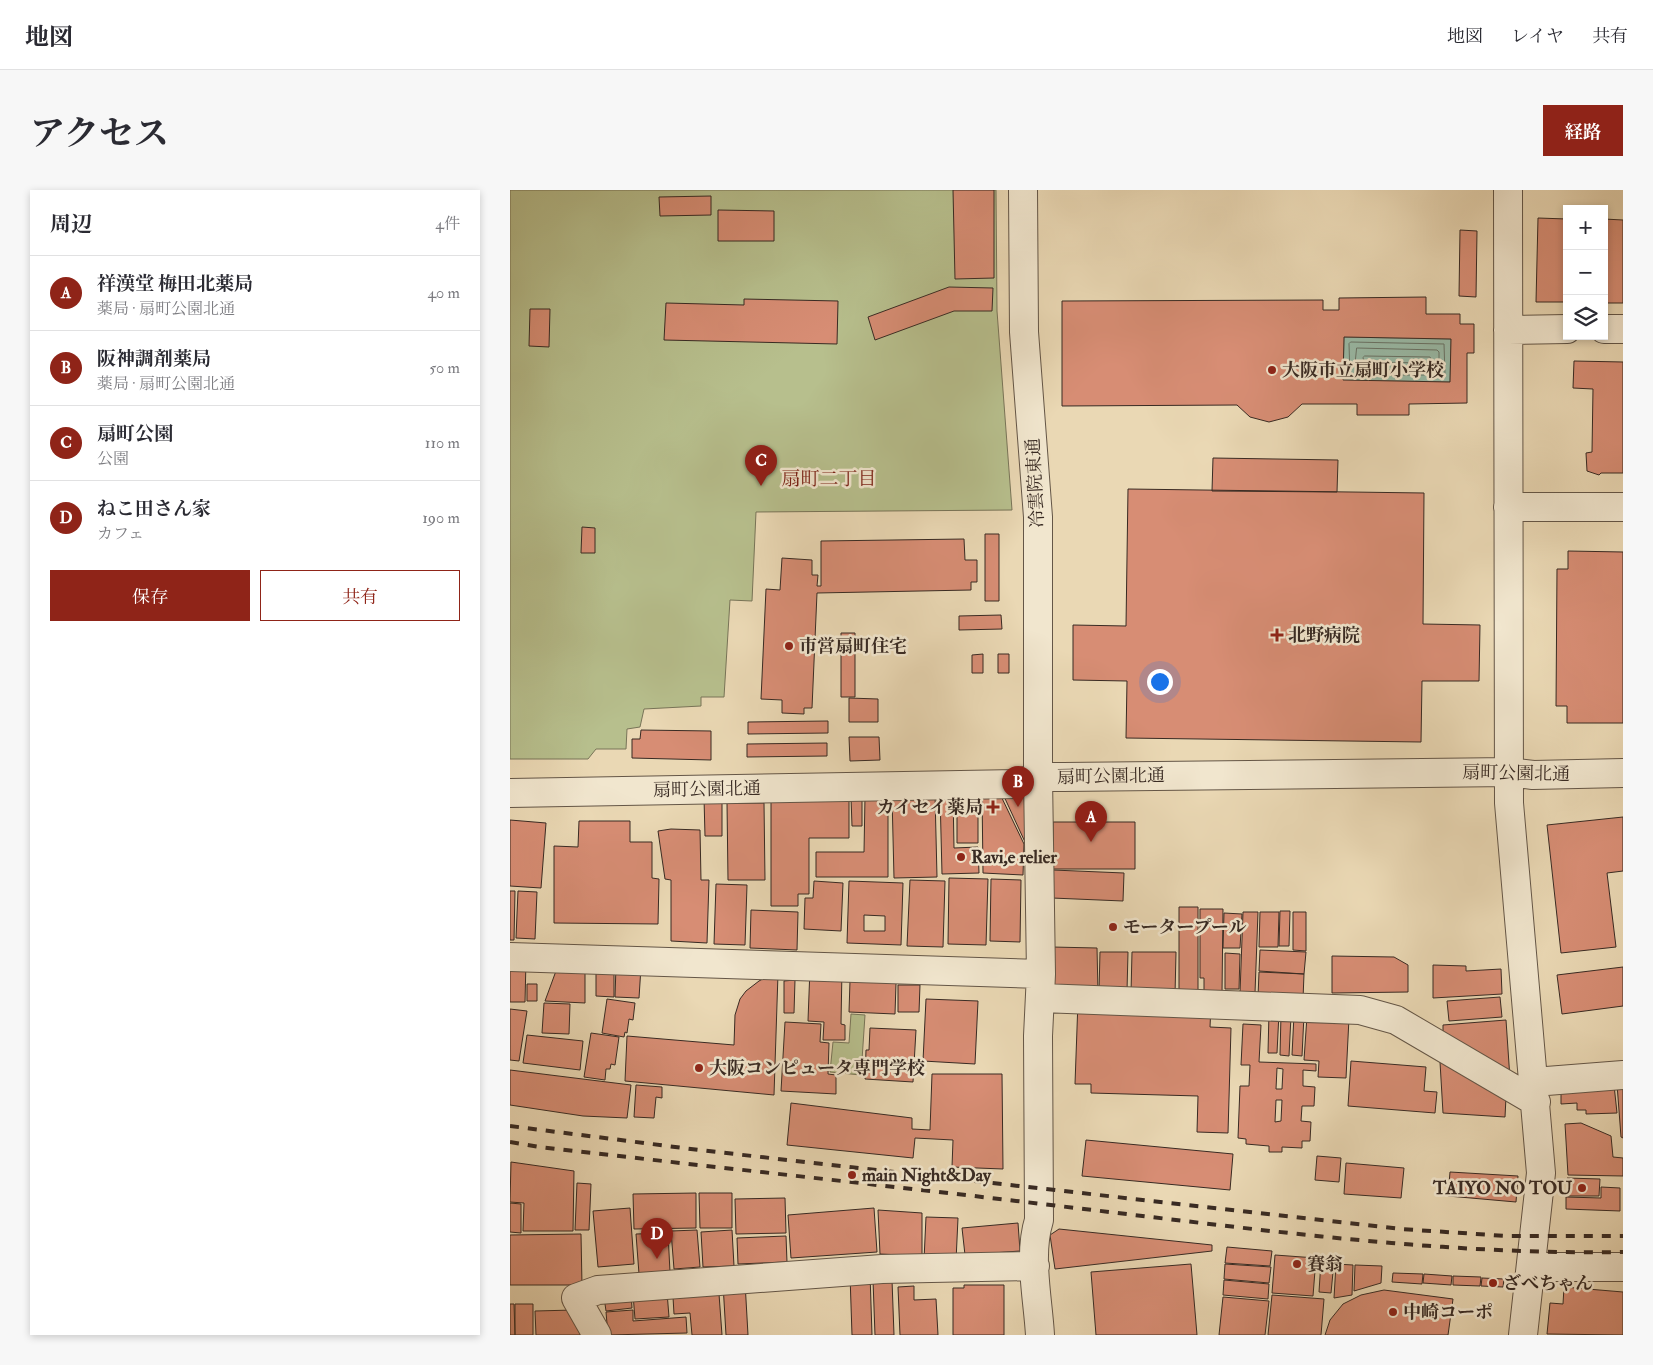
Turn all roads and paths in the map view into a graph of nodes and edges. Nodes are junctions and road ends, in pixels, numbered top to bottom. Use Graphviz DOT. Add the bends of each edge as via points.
graph roads {
  1 [pos="1023,190"];
  2 [pos="1508,190"];
  3 [pos="1563,329"];
  4 [pos="1608,329"];
  5 [pos="1623,329"];
  6 [pos="1508,330"];
  7 [pos="1508,506"];
  8 [pos="1623,506"];
  9 [pos="1509,772"];
  10 [pos="1623,773"];
  11 [pos="1038,777"];
  12 [pos="510,793"];
  13 [pos="510,957"];
  14 [pos="1041,986"];
  15 [pos="1623,1075"];
  16 [pos="1535,1092"];
  17 [pos="1035,1266"];
  18 [pos="1531,1267"];
  19 [pos="1623,1267"];
  20 [pos="597,1335"];
  21 [pos="1040,1335"];
  22 [pos="1523,1335"];
  1 -- 11 [label="street, 冷雲院東通" via="1024,332 1038,517"];
  2 -- 6 [label="street"];
  3 -- 6 [label="street"];
  4 -- 5 [label="street"];
  6 -- 7 [label="street"];
  7 -- 8 [label="street"];
  7 -- 9 [label="street"];
  9 -- 10 [label="street, 扇町公園北通" via="1533,775"];
  9 -- 11 [label="street, 扇町公園北通"];
  9 -- 16 [label="street" via="1509,803"];
  11 -- 12 [label="street, 扇町公園北通" via="1017,784"];
  11 -- 14 [label="street, 冷雲院東通"];
  13 -- 14 [label="street"];
  14 -- 16 [label="street" via="1360,1010 1396,1020"];
  14 -- 17 [label="street, 冷雲院東通" via="1038,1036 1039,1220"];
  15 -- 16 [label="street"];
  16 -- 18 [label="street" via="1542,1173"];
  17 -- 20 [label="street" via="882,1270 598,1290 576,1298"];
  17 -- 21 [label="street, 冷雲院東通"];
  18 -- 19 [label="street"];
  18 -- 22 [label="street"];
}
